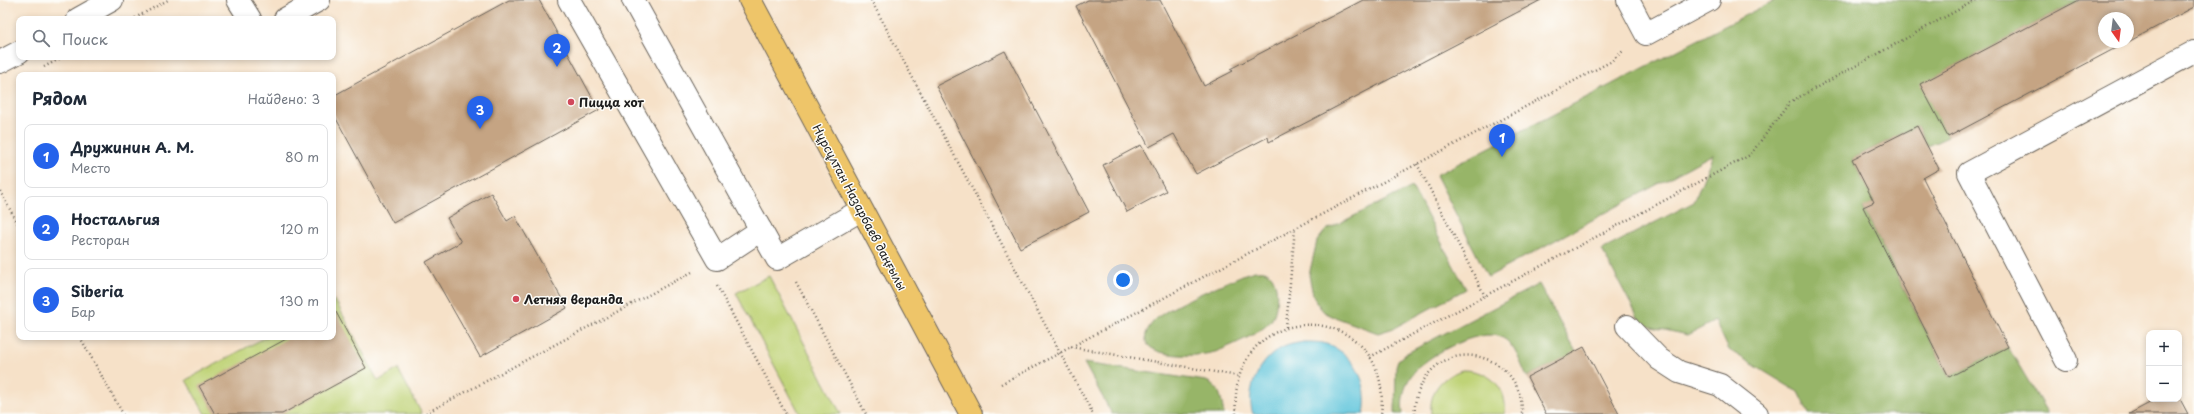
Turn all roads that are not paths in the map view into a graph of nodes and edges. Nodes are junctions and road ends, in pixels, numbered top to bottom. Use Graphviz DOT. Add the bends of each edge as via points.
graph roads {
  1 [pos="112,0"];
  2 [pos="238,0"];
  3 [pos="319,0"];
  4 [pos="569,0"];
  5 [pos="633,0"];
  6 [pos="750,0"];
  7 [pos="1628,0"];
  8 [pos="1709,0"];
  9 [pos="83,16"];
  10 [pos="248,16"];
  11 [pos="290,16"];
  12 [pos="2194,52"];
  13 [pos="16,54"];
  14 [pos="0,62"];
  15 [pos="862,210"];
  16 [pos="762,230"];
  17 [pos="1628,326"];
  18 [pos="2066,360"];
  19 [pos="971,414"];
  20 [pos="1756,414"];
  1 -- 9 [label="street"];
  2 -- 10 [label="street"];
  3 -- 11 [label="street"];
  4 -- 16 [label="street" via="716,259"];
  5 -- 16 [label="street"];
  6 -- 15 [label="main road, Нұрсұлтан Назарбаев даңғылы"];
  7 -- 8 [label="street" via="1646,34"];
  12 -- 18 [label="street" via="1969,173"];
  13 -- 14 [label="street"];
  15 -- 16 [label="street" via="777,259"];
  15 -- 19 [label="main road, Нұрсұлтан Назарбаев даңғылы"];
  17 -- 20 [label="street" via="1659,359 1680,372 1720,385"];
}
